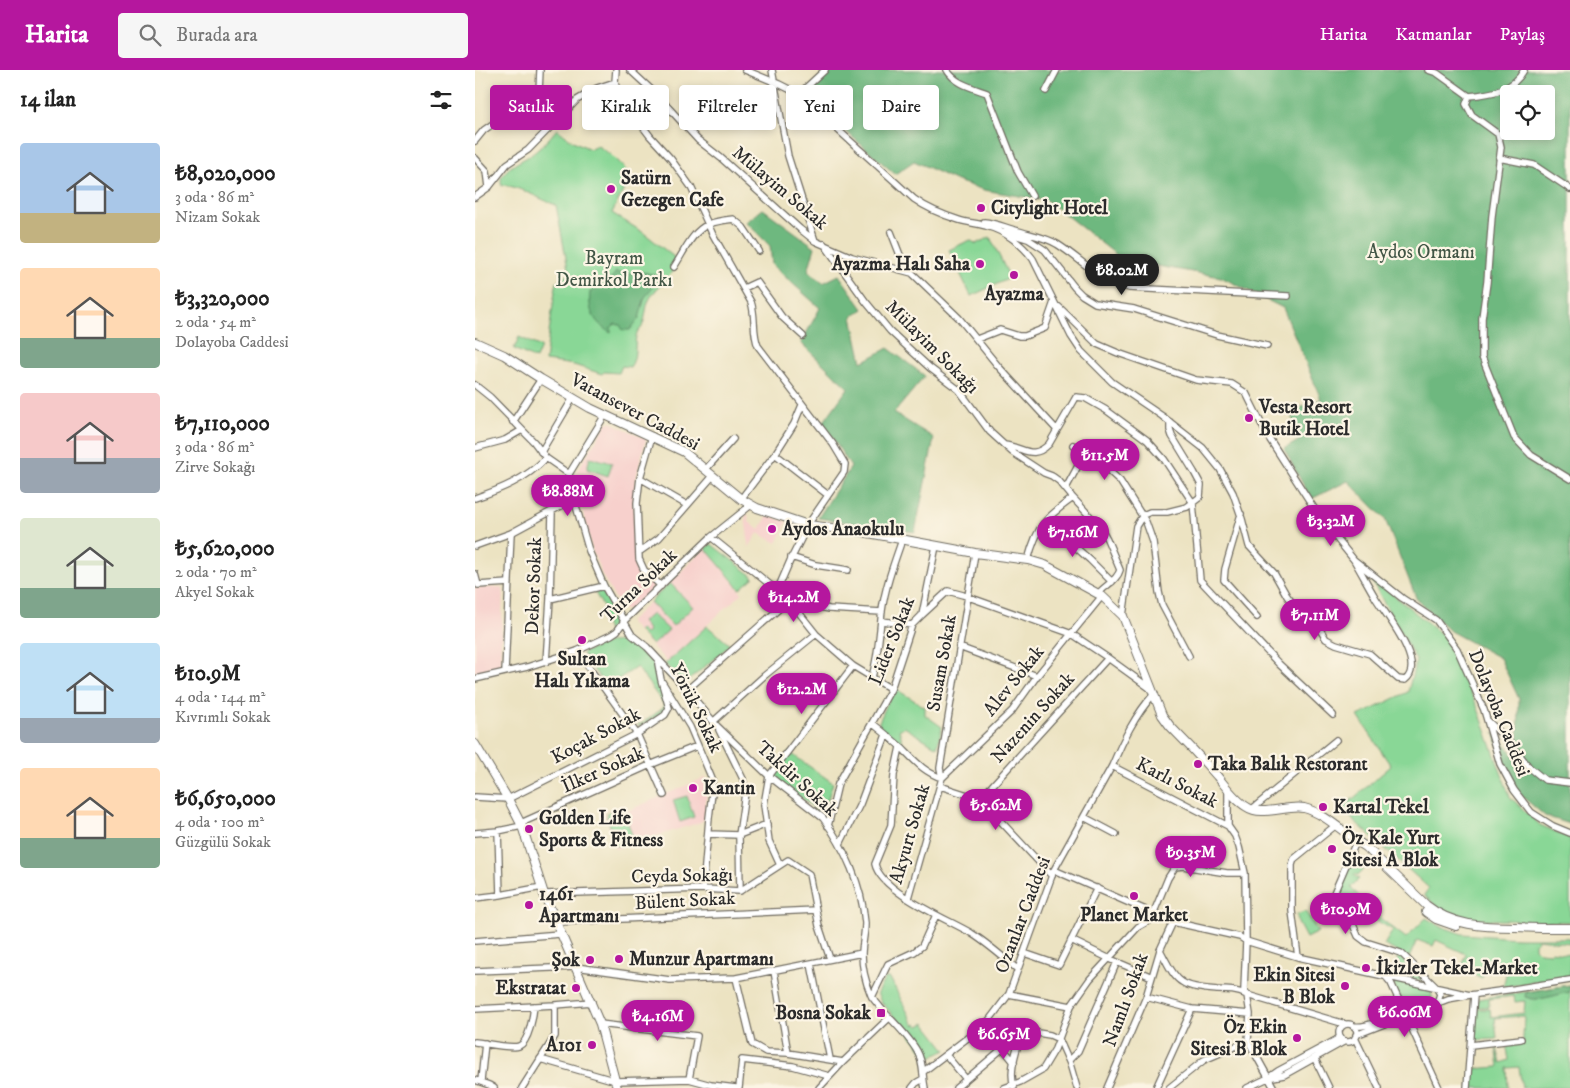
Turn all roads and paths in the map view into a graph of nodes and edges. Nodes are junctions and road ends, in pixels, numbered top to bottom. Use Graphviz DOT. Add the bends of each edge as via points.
graph roads {
  1 [pos="540,70"];
  2 [pos="616,70"];
  3 [pos="630,70"];
  4 [pos="745,70"];
  5 [pos="772,70"];
  6 [pos="825,70"];
  7 [pos="947,70"];
  8 [pos="1057,70"];
  9 [pos="1428,70"];
  10 [pos="1524,70"];
  11 [pos="615,82"];
  12 [pos="775,82"];
  13 [pos="809,85"];
  14 [pos="786,88"];
  15 [pos="1046,91"];
  16 [pos="1469,96"];
  17 [pos="837,130"];
  18 [pos="475,141"];
  19 [pos="475,158"];
  20 [pos="1499,158"];
  21 [pos="489,187"];
  22 [pos="1570,189"];
  23 [pos="1032,196"];
  24 [pos="475,197"];
  25 [pos="969,222"];
  26 [pos="709,224"];
  27 [pos="995,229"];
  28 [pos="891,232"];
  29 [pos="815,241"];
  30 [pos="824,244"];
  31 [pos="759,251"];
  32 [pos="674,267"];
  33 [pos="912,273"];
  34 [pos="744,288"];
  35 [pos="1288,296"];
  36 [pos="1055,302"];
  37 [pos="803,336"];
  38 [pos="977,339"];
  39 [pos="475,342"];
  40 [pos="1267,346"];
  41 [pos="541,379"];
  42 [pos="475,385"];
  43 [pos="573,398"];
  44 [pos="803,405"];
  45 [pos="605,415"];
  46 [pos="513,422"];
  47 [pos="1170,422"];
  48 [pos="522,430"];
  49 [pos="1057,430"];
  50 [pos="651,436"];
  51 [pos="733,439"];
  52 [pos="1073,445"];
  53 [pos="1004,446"];
  54 [pos="475,448"];
  55 [pos="541,452"];
  56 [pos="1085,453"];
  57 [pos="775,454"];
  58 [pos="545,458"];
  59 [pos="705,469"];
  60 [pos="569,474"];
  61 [pos="712,477"];
  62 [pos="640,478"];
  63 [pos="1570,479"];
  64 [pos="1065,488"];
  65 [pos="828,495"];
  66 [pos="475,498"];
  67 [pos="1073,498"];
  68 [pos="574,499"];
  69 [pos="741,499"];
  70 [pos="1193,503"];
  71 [pos="687,505"];
  72 [pos="751,505"];
  73 [pos="552,512"];
  74 [pos="1241,514"];
  75 [pos="1141,516"];
  76 [pos="1043,524"];
  77 [pos="808,525"];
  78 [pos="511,533"];
  79 [pos="711,537"];
  80 [pos="902,540"];
  81 [pos="475,546"];
  82 [pos="937,546"];
  83 [pos="639,552"];
  84 [pos="975,553"];
  85 [pos="791,557"];
  86 [pos="1028,560"];
  87 [pos="1354,560"];
  88 [pos="848,570"];
  89 [pos="475,574"];
  90 [pos="1112,582"];
  91 [pos="509,583"];
  92 [pos="604,586"];
  93 [pos="661,586"];
  94 [pos="777,591"];
  95 [pos="1100,595"];
  96 [pos="968,598"];
  97 [pos="550,599"];
  98 [pos="789,600"];
  99 [pos="882,612"];
  100 [pos="922,615"];
  101 [pos="1123,616"];
  102 [pos="1257,616"];
  103 [pos="624,621"];
  104 [pos="882,621"];
  105 [pos="912,625"];
  106 [pos="816,634"];
  107 [pos="1072,634"];
  108 [pos="959,647"];
  109 [pos="577,652"];
  110 [pos="1189,656"];
  111 [pos="1107,658"];
  112 [pos="659,660"];
  113 [pos="546,662"];
  114 [pos="853,666"];
  115 [pos="505,672"];
  116 [pos="1037,676"];
  117 [pos="872,677"];
  118 [pos="475,679"];
  119 [pos="661,680"];
  120 [pos="891,689"];
  121 [pos="687,690"];
  122 [pos="1153,692"];
  123 [pos="1333,715"];
  124 [pos="1487,719"];
  125 [pos="872,723"];
  126 [pos="716,724"];
  127 [pos="637,734"];
  128 [pos="886,735"];
  129 [pos="1336,740"];
  130 [pos="475,744"];
  131 [pos="697,746"];
  132 [pos="900,747"];
  133 [pos="650,765"];
  134 [pos="1111,766"];
  135 [pos="769,776"];
  136 [pos="942,778"];
  137 [pos="1570,783"];
  138 [pos="940,786"];
  139 [pos="1228,790"];
  140 [pos="664,795"];
  141 [pos="475,797"];
  142 [pos="508,799"];
  143 [pos="980,799"];
  144 [pos="1252,809"];
  145 [pos="1083,817"];
  146 [pos="767,824"];
  147 [pos="521,825"];
  148 [pos="1336,825"];
  149 [pos="828,826"];
  150 [pos="1228,826"];
  151 [pos="498,832"];
  152 [pos="1570,832"];
  153 [pos="475,833"];
  154 [pos="708,834"];
  155 [pos="1116,834"];
  156 [pos="739,835"];
  157 [pos="1356,842"];
  158 [pos="840,844"];
  159 [pos="780,865"];
  160 [pos="1053,872"];
  161 [pos="1245,873"];
  162 [pos="1097,888"];
  163 [pos="703,889"];
  164 [pos="543,890"];
  165 [pos="739,891"];
  166 [pos="500,895"];
  167 [pos="475,898"];
  168 [pos="908,898"];
  169 [pos="816,910"];
  170 [pos="1156,914"];
  171 [pos="936,915"];
  172 [pos="556,922"];
  173 [pos="1173,922"];
  174 [pos="1570,928"];
  175 [pos="560,934"];
  176 [pos="1570,934"];
  177 [pos="475,940"];
  178 [pos="1071,940"];
  179 [pos="1245,941"];
  180 [pos="1160,950"];
  181 [pos="862,953"];
  182 [pos="1024,953"];
  183 [pos="1298,957"];
  184 [pos="1109,959"];
  185 [pos="830,960"];
  186 [pos="1117,962"];
  187 [pos="811,964"];
  188 [pos="576,968"];
  189 [pos="1017,968"];
  190 [pos="774,971"];
  191 [pos="475,972"];
  192 [pos="1152,977"];
  193 [pos="1386,977"];
  194 [pos="736,978"];
  195 [pos="1570,980"];
  196 [pos="1437,987"];
  197 [pos="1009,994"];
  198 [pos="1247,995"];
  199 [pos="1397,995"];
  200 [pos="1472,995"];
  201 [pos="872,997"];
  202 [pos="1146,997"];
  203 [pos="592,1002"];
  204 [pos="1437,1003"];
  205 [pos="555,1005"];
  206 [pos="534,1006"];
  207 [pos="1071,1006"];
  208 [pos="475,1009"];
  209 [pos="1192,1009"];
  210 [pos="1250,1014"];
  211 [pos="1389,1015"];
  212 [pos="1406,1015"];
  213 [pos="889,1018"];
  214 [pos="1399,1018"];
  215 [pos="1329,1020"];
  216 [pos="600,1024"];
  217 [pos="985,1024"];
  218 [pos="1345,1024"];
  219 [pos="1411,1025"];
  220 [pos="1353,1026"];
  221 [pos="1022,1030"];
  222 [pos="1339,1034"];
  223 [pos="1355,1036"];
  224 [pos="1059,1039"];
  225 [pos="1521,1039"];
  226 [pos="1248,1041"];
  227 [pos="1345,1041"];
  228 [pos="475,1042"];
  229 [pos="485,1043"];
  230 [pos="1471,1045"];
  231 [pos="1003,1048"];
  232 [pos="789,1052"];
  233 [pos="946,1055"];
  234 [pos="830,1059"];
  235 [pos="1315,1059"];
  236 [pos="541,1060"];
  237 [pos="1069,1060"];
  238 [pos="843,1062"];
  239 [pos="1014,1062"];
  240 [pos="923,1071"];
  241 [pos="829,1076"];
  242 [pos="1268,1078"];
  243 [pos="689,1079"];
  244 [pos="966,1079"];
  245 [pos="923,1080"];
  246 [pos="478,1081"];
  247 [pos="617,1084"];
  248 [pos="1014,1086"];
  249 [pos="494,1088"];
  250 [pos="522,1088"];
  251 [pos="737,1088"];
  252 [pos="819,1088"];
  253 [pos="912,1088"];
  254 [pos="925,1088"];
  255 [pos="956,1088"];
  256 [pos="1004,1088"];
  257 [pos="1077,1088"];
  258 [pos="1107,1088"];
  259 [pos="1156,1088"];
  260 [pos="1169,1088"];
  261 [pos="1247,1088"];
  262 [pos="1274,1088"];
  263 [pos="1329,1088"];
  264 [pos="1379,1088"];
  265 [pos="1439,1088"];
  266 [pos="1467,1088"];
  1 -- 18 [label="street" via="539,92 484,130"];
  2 -- 11 [label="street"];
  3 -- 29 [label="street, Mülayim Sokak" via="699,140"];
  4 -- 12 [label="street"];
  5 -- 12 [label="street"];
  6 -- 13 [label="street"];
  7 -- 23 [label="street" via="960,83 987,94 1018,172"];
  8 -- 15 [label="street"];
  9 -- 16 [label="street"];
  10 -- 16 [label="street" via="1520,78 1491,94"];
  11 -- 21 [label="street" via="577,100 528,150 507,164"];
  11 -- 26 [label="street" via="627,106 691,187"];
  12 -- 14 [label="street"];
  12 -- 29 [label="street" via="788,156"];
  16 -- 20 [label="street" via="1466,104 1472,115 1498,134"];
  17 -- 25 [label="street" via="914,200 926,208"];
  19 -- 21 [label="street" via="487,172"];
  20 -- 22 [label="street" via="1533,165"];
  20 -- 63 [label="street" via="1482,318 1482,357 1514,437 1531,455"];
  21 -- 24 [label="street"];
  25 -- 27 [label="street"];
  25 -- 35 [label="street" via="998,224 1048,239 1099,276 1129,288"];
  26 -- 31 [label="street" via="733,218"];
  26 -- 32 [label="street" via="693,236"];
  26 -- 34 [label="street"];
  27 -- 36 [label="street" via="1016,241 1028,253"];
  27 -- 40 [label="street" via="1019,235 1038,245 1050,255 1075,288 1095,303 1134,309"];
  28 -- 33 [label="street"];
  29 -- 30 [label="street, Mülayim Sokak"];
  30 -- 33 [label="street, Mülayim Sokak" via="852,257"];
  30 -- 53 [label="street, Mülayim Sokağı" via="890,331 959,390"];
  33 -- 38 [label="street"];
  34 -- 37 [label="street" via="757,282 782,317"];
  34 -- 44 [label="street" via="754,309 758,346"];
  36 -- 38 [label="street" via="1045,328 1025,336 1000,330"];
  36 -- 47 [label="street" via="1071,336 1094,365 1112,382"];
  36 -- 87 [label="street, Dolayoba Caddesi" via="1097,344 1196,380 1233,384 1245,393 1267,435 1321,519"];
  38 -- 49 [label="street" via="997,366"];
  39 -- 41 [label="main road, Vatansever Caddesi" via="504,355"];
  41 -- 43 [label="main road, Vatansever Caddesi"];
  41 -- 46 [label="street"];
  42 -- 46 [label="street"];
  43 -- 45 [label="main road, Vatansever Caddesi"];
  43 -- 55 [label="street"];
  44 -- 57 [label="street"];
  44 -- 65 [label="street" via="845,464 844,472"];
  45 -- 50 [label="main road, Vatansever Caddesi"];
  45 -- 60 [label="street"];
  46 -- 48 [label="street"];
  47 -- 70 [label="street" via="1172,436 1201,485 1200,497"];
  47 -- 74 [label="street" via="1203,448 1220,469"];
  48 -- 54 [label="street" via="505,440"];
  48 -- 55 [label="street"];
  49 -- 53 [label="street" via="1049,444 1038,452"];
  49 -- 70 [label="street" via="1076,397 1085,398 1147,440 1164,459"];
  50 -- 59 [label="main road, Vatansever Caddesi" via="683,452"];
  50 -- 62 [label="street"];
  51 -- 59 [label="street"];
  52 -- 56 [label="street"];
  53 -- 64 [label="street, Mülayim Sokağı" via="1052,476"];
  55 -- 58 [label="street"];
  56 -- 64 [label="street"];
  56 -- 75 [label="street" via="1120,481"];
  57 -- 65 [label="street"];
  57 -- 69 [label="street"];
  58 -- 60 [label="street"];
  58 -- 66 [label="street" via="517,482"];
  59 -- 61 [label="main road, Vatansever Caddesi"];
  60 -- 68 [label="street, Takdir Sokak"];
  61 -- 69 [label="main road, Vatansever Caddesi"];
  61 -- 71 [label="street"];
  62 -- 71 [label="street"];
  62 -- 83 [label="street" via="637,503"];
  64 -- 67 [label="street, Mülayim Sokağı"];
  65 -- 77 [label="street"];
  67 -- 76 [label="street"];
  67 -- 90 [label="street, Mülayim Sokağı" via="1101,528 1119,564 1119,574"];
  68 -- 73 [label="street"];
  68 -- 92 [label="street, Takdir Sokak" via="589,551"];
  69 -- 72 [label="main road, Vatansever Caddesi"];
  70 -- 75 [label="street"];
  70 -- 123 [label="street" via="1201,580 1279,664"];
  71 -- 83 [label="street" via="659,538"];
  72 -- 77 [label="main road, Vatansever Caddesi"];
  72 -- 79 [label="street, Turna Sokak"];
  73 -- 78 [label="street"];
  73 -- 97 [label="street, Dekor Sokak"];
  74 -- 87 [label="street" via="1249,546 1274,573 1294,605 1326,639 1370,654 1398,679 1405,680 1412,667 1409,654"];
  74 -- 102 [label="street" via="1224,580"];
  75 -- 101 [label="street" via="1136,526"];
  75 -- 110 [label="street" via="1153,542 1162,605"];
  76 -- 86 [label="street" via="1033,541"];
  76 -- 90 [label="street" via="1063,535"];
  77 -- 80 [label="main road, Vatansever Caddesi"];
  77 -- 85 [label="street"];
  78 -- 81 [label="street"];
  78 -- 91 [label="street"];
  79 -- 93 [label="street, Turna Sokak"];
  79 -- 94 [label="street"];
  80 -- 82 [label="main road, Vatansever Caddesi"];
  80 -- 99 [label="street"];
  82 -- 84 [label="main road, Vatansever Caddesi"];
  82 -- 100 [label="street, Lider Sokak"];
  83 -- 93 [label="street" via="644,570"];
  84 -- 86 [label="main road, Vatansever Caddesi"];
  84 -- 96 [label="street, Susam Sokak"];
  85 -- 88 [label="street"];
  85 -- 94 [label="street"];
  86 -- 95 [label="main road, Vatansever Caddesi" via="1045,565"];
  87 -- 124 [label="street, Dolayoba Caddesi" via="1436,620 1457,649"];
  89 -- 91 [label="street" via="479,585"];
  90 -- 95 [label="street" via="1104,586"];
  91 -- 115 [label="street"];
  92 -- 97 [label="street"];
  92 -- 103 [label="street, Takdir Sokak"];
  93 -- 103 [label="street, Turna Sokak"];
  94 -- 98 [label="street"];
  95 -- 101 [label="main road, Vatansever Caddesi"];
  95 -- 107 [label="street, Alev Sokak"];
  96 -- 100 [label="street" via="948,592"];
  96 -- 107 [label="street"];
  96 -- 108 [label="street, Susam Sokak"];
  97 -- 113 [label="street, Dekor Sokak"];
  98 -- 99 [label="street" via="829,609"];
  98 -- 106 [label="street"];
  98 -- 121 [label="street"];
  99 -- 104 [label="street"];
  100 -- 105 [label="street, Lider Sokak"];
  101 -- 122 [label="main road, Vatansever Caddesi"];
  103 -- 109 [label="street, Turna Sokak" via="611,635"];
  103 -- 112 [label="street, Takdir Sokak" via="632,635"];
  104 -- 105 [label="street"];
  104 -- 117 [label="street"];
  105 -- 120 [label="street, Lider Sokak"];
  106 -- 114 [label="street"];
  106 -- 126 [label="street" via="764,676"];
  107 -- 111 [label="street"];
  107 -- 116 [label="street, Alev Sokak"];
  108 -- 116 [label="street"];
  108 -- 136 [label="street, Susam Sokak" via="939,768"];
  109 -- 113 [label="street, Turna Sokak"];
  109 -- 127 [label="street"];
  111 -- 122 [label="street"];
  111 -- 143 [label="street, Nazenin Sokak"];
  112 -- 119 [label="street, Yörük Sokak"];
  112 -- 121 [label="street, Takdir Sokak"];
  113 -- 115 [label="street, Turna Sokak"];
  114 -- 117 [label="street"];
  114 -- 135 [label="street"];
  115 -- 118 [label="street, Turna Sokak"];
  116 -- 136 [label="street, Alev Sokak" via="1012,711"];
  117 -- 120 [label="street"];
  119 -- 127 [label="street, Koçak Sokak" via="669,708 665,715"];
  119 -- 131 [label="street, Yörük Sokak" via="690,727"];
  120 -- 125 [label="street, Lider Sokak"];
  121 -- 126 [label="street, Takdir Sokak"];
  122 -- 134 [label="street, Ozanlar Caddesi"];
  122 -- 139 [label="main road, Vatansever Caddesi" via="1170,726"];
  124 -- 137 [label="street" via="1529,767 1545,780"];
  124 -- 152 [label="street, Dolayoba Caddesi" via="1500,764 1514,790 1531,812"];
  125 -- 128 [label="street"];
  125 -- 149 [label="street, Lider Sokak" via="838,784"];
  126 -- 135 [label="street, Takdir Sokak"];
  126 -- 156 [label="street" via="743,779 745,793"];
  127 -- 133 [label="street"];
  127 -- 142 [label="street, Koçak Sokak"];
  128 -- 132 [label="street"];
  128 -- 158 [label="street" via="860,804"];
  129 -- 144 [label="street"];
  130 -- 142 [label="main road"];
  131 -- 133 [label="street, İlker Sokak"];
  131 -- 154 [label="street, Yörük Sokak" via="712,779"];
  132 -- 136 [label="street" via="921,768"];
  132 -- 168 [label="street" via="894,775 891,825 875,864 880,874"];
  133 -- 140 [label="street"];
  133 -- 147 [label="street, İlker Sokak"];
  134 -- 145 [label="street, Ozanlar Caddesi"];
  134 -- 150 [label="street, Karlı Sokak"];
  135 -- 146 [label="street" via="764,806"];
  135 -- 149 [label="street, Takdir Sokak" via="823,818"];
  136 -- 138 [label="street, Akyurt Sokak"];
  138 -- 143 [label="street"];
  138 -- 168 [label="street, Akyurt Sokak"];
  139 -- 144 [label="main road, Vatansever Caddesi"];
  139 -- 150 [label="street"];
  141 -- 142 [label="street"];
  142 -- 147 [label="main road"];
  143 -- 160 [label="street"];
  144 -- 148 [label="main road" via="1302,808"];
  145 -- 155 [label="street"];
  145 -- 160 [label="street, Ozanlar Caddesi"];
  146 -- 156 [label="street"];
  146 -- 159 [label="street" via="769,841"];
  147 -- 151 [label="street, İlker Sokak"];
  147 -- 164 [label="main road"];
  148 -- 157 [label="main road"];
  148 -- 183 [label="street" via="1294,859 1292,865 1292,911"];
  149 -- 158 [label="street, Takdir Sokak"];
  150 -- 161 [label="street" via="1239,846"];
  151 -- 153 [label="street, İlker Sokak"];
  151 -- 166 [label="street"];
  154 -- 156 [label="street"];
  154 -- 163 [label="street, Yörük Sokak"];
  156 -- 165 [label="street"];
  157 -- 174 [label="main road" via="1366,847 1433,911 1451,920 1483,926"];
  157 -- 176 [label="main road" via="1417,904 1447,923 1487,932"];
  157 -- 196 [label="street" via="1334,893 1358,936 1365,942 1401,953"];
  158 -- 181 [label="street, Takdir Sokak" via="857,884 865,921"];
  159 -- 165 [label="street, Ceyda Sokağı"];
  159 -- 169 [label="street" via="788,860 809,874"];
  160 -- 162 [label="street"];
  160 -- 182 [label="street, Ozanlar Caddesi"];
  161 -- 170 [label="street" via="1175,867"];
  161 -- 179 [label="street"];
  162 -- 170 [label="street"];
  162 -- 178 [label="street"];
  163 -- 164 [label="street, Ceyda Sokağı"];
  163 -- 165 [label="street, Ceyda Sokağı"];
  164 -- 166 [label="street, Ceyda Sokağı"];
  164 -- 172 [label="main road"];
  166 -- 167 [label="street, Ceyda Sokağı"];
  168 -- 171 [label="street"];
  169 -- 172 [label="street, Bülent Sokak"];
  169 -- 185 [label="street"];
  170 -- 173 [label="street"];
  170 -- 184 [label="street" via="1138,927"];
  171 -- 189 [label="street" via="972,934"];
  171 -- 201 [label="street" via="922,946 888,964"];
  172 -- 175 [label="main road"];
  173 -- 179 [label="street" via="1240,937"];
  173 -- 180 [label="street, Namlı Sokak"];
  175 -- 177 [label="street"];
  175 -- 188 [label="main road"];
  178 -- 182 [label="street" via="1059,965"];
  178 -- 184 [label="street"];
  179 -- 183 [label="street"];
  179 -- 198 [label="street" via="1244,990"];
  180 -- 192 [label="street, Namlı Sokak"];
  180 -- 198 [label="street" via="1181,982 1212,990 1238,990"];
  181 -- 185 [label="street"];
  181 -- 201 [label="street, Takdir Sokak"];
  182 -- 189 [label="street, Ozanlar Caddesi"];
  183 -- 193 [label="street"];
  184 -- 186 [label="street"];
  184 -- 207 [label="street" via="1090,978"];
  185 -- 187 [label="street"];
  186 -- 192 [label="street"];
  186 -- 237 [label="street" via="1078,1051"];
  187 -- 190 [label="street"];
  187 -- 234 [label="street"];
  188 -- 191 [label="street"];
  188 -- 194 [label="street" via="670,980"];
  188 -- 203 [label="main road"];
  189 -- 197 [label="street, Ozanlar Caddesi"];
  190 -- 194 [label="street"];
  190 -- 232 [label="street"];
  192 -- 202 [label="street, Namlı Sokak"];
  193 -- 196 [label="street"];
  193 -- 199 [label="street"];
  194 -- 232 [label="street" via="752,1044 766,1052"];
  195 -- 200 [label="street"];
  196 -- 200 [label="street"];
  196 -- 204 [label="street" via="1440,994"];
  197 -- 207 [label="street"];
  197 -- 217 [label="street, Ozanlar Caddesi"];
  198 -- 210 [label="street"];
  198 -- 215 [label="street"];
  199 -- 211 [label="street" via="1395,1010"];
  199 -- 212 [label="street"];
  200 -- 204 [label="street"];
  200 -- 230 [label="street"];
  201 -- 213 [label="street, Takdir Sokak"];
  202 -- 209 [label="street"];
  202 -- 258 [label="street, Namlı Sokak"];
  203 -- 205 [label="street"];
  203 -- 216 [label="main road"];
  204 -- 212 [label="street"];
  205 -- 206 [label="street"];
  205 -- 236 [label="street" via="555,1036"];
  206 -- 208 [label="street"];
  206 -- 229 [label="street" via="532,1023 521,1045"];
  207 -- 224 [label="street"];
  209 -- 210 [label="street"];
  209 -- 259 [label="street"];
  210 -- 226 [label="street"];
  211 -- 214 [label="street"];
  211 -- 220 [label="street" via="1366,1026"];
  212 -- 214 [label="street"];
  212 -- 219 [label="street"];
  213 -- 238 [label="street"];
  213 -- 240 [label="street, Takdir Sokak" via="917,1050"];
  214 -- 219 [label="street"];
  214 -- 223 [label="street"];
  215 -- 218 [label="street"];
  215 -- 222 [label="street"];
  216 -- 243 [label="street" via="697,1036"];
  216 -- 247 [label="main road"];
  217 -- 221 [label="street"];
  217 -- 231 [label="street"];
  217 -- 233 [label="street, Ozanlar Caddesi"];
  218 -- 220 [label="street"];
  218 -- 222 [label="street"];
  219 -- 265 [label="street"];
  220 -- 223 [label="street"];
  221 -- 224 [label="street"];
  221 -- 239 [label="street"];
  222 -- 227 [label="street"];
  222 -- 242 [label="street" via="1336,1040"];
  223 -- 227 [label="street"];
  223 -- 264 [label="street"];
  224 -- 237 [label="street"];
  224 -- 248 [label="street" via="1043,1069"];
  225 -- 230 [label="street"];
  226 -- 242 [label="street"];
  226 -- 260 [label="street" via="1204,1060"];
  227 -- 235 [label="street"];
  228 -- 229 [label="street"];
  229 -- 246 [label="street"];
  230 -- 266 [label="street"];
  231 -- 239 [label="street"];
  231 -- 244 [label="street"];
  232 -- 234 [label="street"];
  233 -- 240 [label="street, Ozanlar Caddesi"];
  233 -- 244 [label="street"];
  234 -- 238 [label="street"];
  235 -- 242 [label="street" via="1284,1075"];
  235 -- 263 [label="street"];
  236 -- 247 [label="street"];
  236 -- 250 [label="street"];
  237 -- 257 [label="street"];
  238 -- 241 [label="street"];
  239 -- 248 [label="street"];
  240 -- 245 [label="street, Takdir Sokak"];
  241 -- 251 [label="street" via="793,1066 742,1060"];
  241 -- 252 [label="street"];
  242 -- 261 [label="street"];
  242 -- 262 [label="street"];
  243 -- 247 [label="street"];
  243 -- 251 [label="street"];
  244 -- 255 [label="street"];
  245 -- 253 [label="street"];
  245 -- 254 [label="street, Takdir Sokak"];
  246 -- 249 [label="street"];
  248 -- 256 [label="street"];
}
